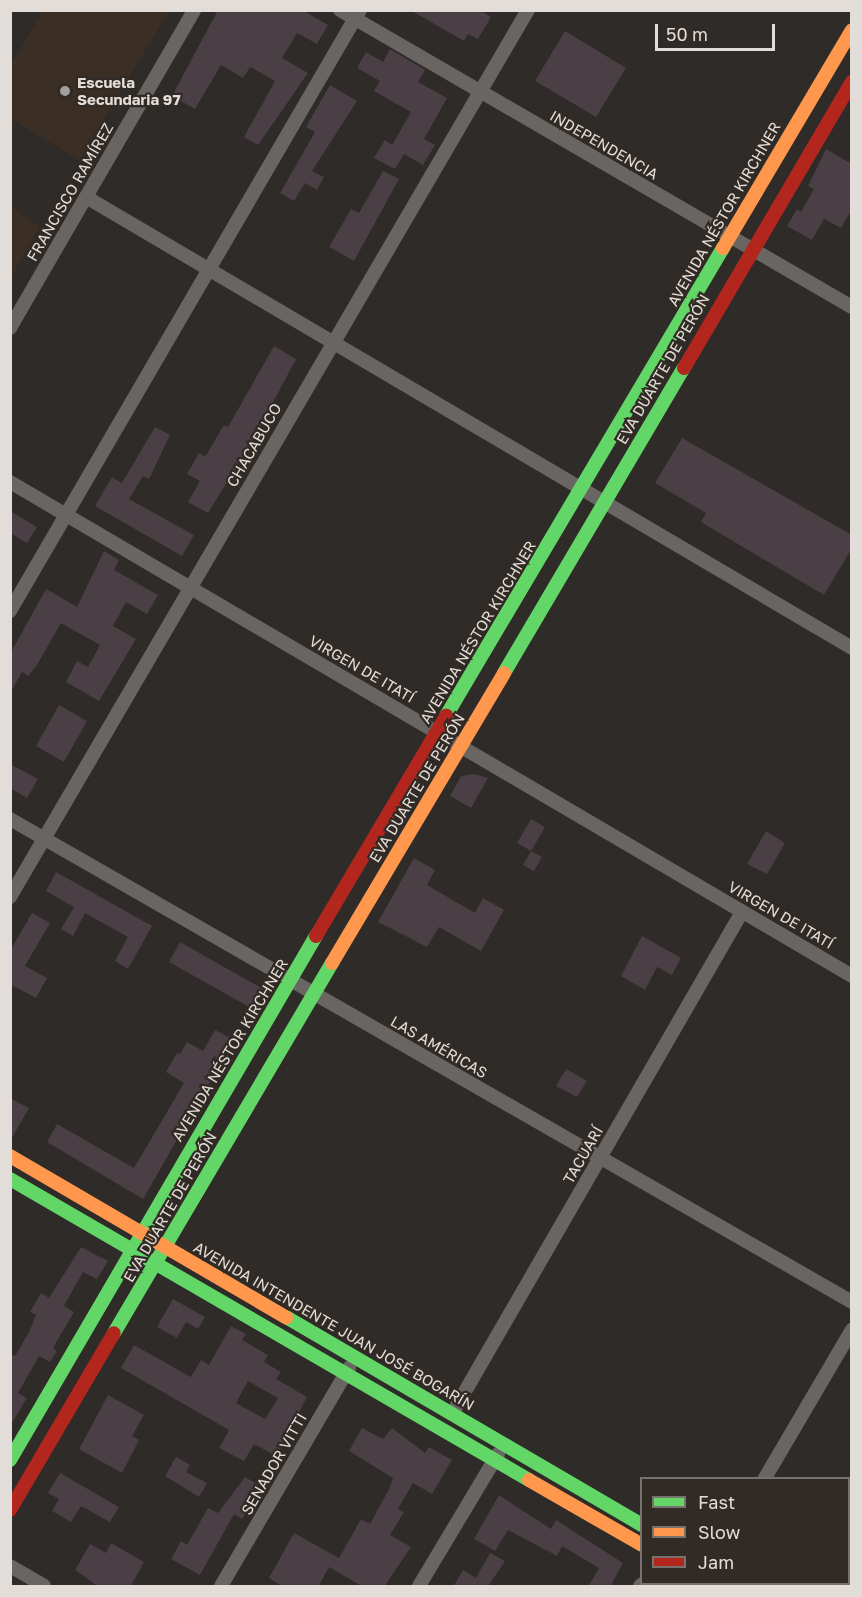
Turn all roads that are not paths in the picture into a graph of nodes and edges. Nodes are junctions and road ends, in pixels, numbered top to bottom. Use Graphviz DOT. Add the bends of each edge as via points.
graph roads {
  1 [pos="194,10"];
  2 [pos="340,10"];
  3 [pos="528,10"];
  4 [pos="358,15"];
  5 [pos="852,30"];
  6 [pos="852,82"];
  7 [pos="480,93"];
  8 [pos="86,197"];
  9 [pos="730,236"];
  10 [pos="753,249"];
  11 [pos="210,268"];
  12 [pos="852,307"];
  13 [pos="10,328"];
  14 [pos="333,343"];
  15 [pos="10,482"];
  16 [pos="581,491"];
  17 [pos="603,504"];
  18 [pos="66,515"];
  19 [pos="190,588"];
  20 [pos="10,611"];
  21 [pos="852,648"];
  22 [pos="437,732"];
  23 [pos="461,746"];
  24 [pos="10,819"];
  25 [pos="44,838"];
  26 [pos="10,897"];
  27 [pos="742,912"];
  28 [pos="852,976"];
  29 [pos="290,981"];
  30 [pos="314,995"];
  31 [pos="10,1156"];
  32 [pos="600,1158"];
  33 [pos="10,1179"];
  34 [pos="141,1232"];
  35 [pos="166,1247"];
  36 [pos="130,1251"];
  37 [pos="156,1263"];
  38 [pos="852,1302"];
  39 [pos="852,1330"];
  40 [pos="356,1358"];
  41 [pos="346,1374"];
  42 [pos="452,1414"];
  43 [pos="504,1444"];
  44 [pos="10,1460"];
  45 [pos="495,1460"];
  46 [pos="766,1477"];
  47 [pos="10,1510"];
  48 [pos="640,1524"];
  49 [pos="640,1544"];
  50 [pos="10,1566"];
  51 [pos="44,1587"];
  52 [pos="221,1587"];
  53 [pos="419,1587"];
  1 -- 8 [label="street, FRANCISCO RAMÍREZ"];
  2 -- 4 [label="street, INDEPENDENCIA"];
  3 -- 7 [label="street, CHACABUCO"];
  4 -- 7 [label="street, INDEPENDENCIA"];
  4 -- 11 [label="street"];
  5 -- 9 [label="street, AVENIDA NÉSTOR KIRCHNER"];
  6 -- 10 [label="street, EVA DUARTE DE PERÓN"];
  7 -- 9 [label="street, INDEPENDENCIA"];
  7 -- 14 [label="street, CHACABUCO"];
  8 -- 11 [label="street"];
  8 -- 13 [label="street, FRANCISCO RAMÍREZ"];
  9 -- 10 [label="street, INDEPENDENCIA"];
  9 -- 16 [label="street, AVENIDA NÉSTOR KIRCHNER"];
  10 -- 12 [label="street, INDEPENDENCIA"];
  10 -- 17 [label="street, EVA DUARTE DE PERÓN"];
  11 -- 14 [label="street"];
  11 -- 18 [label="street"];
  14 -- 16 [label="street"];
  14 -- 19 [label="street, CHACABUCO"];
  15 -- 18 [label="street, VIRGEN DE ITATÍ"];
  16 -- 17 [label="street"];
  16 -- 22 [label="street, AVENIDA NÉSTOR KIRCHNER"];
  17 -- 21 [label="street"];
  17 -- 23 [label="street, EVA DUARTE DE PERÓN"];
  18 -- 19 [label="street, VIRGEN DE ITATÍ"];
  18 -- 20 [label="street"];
  19 -- 22 [label="street, VIRGEN DE ITATÍ"];
  19 -- 25 [label="street, CHACABUCO"];
  22 -- 23 [label="street, VIRGEN DE ITATÍ"];
  22 -- 29 [label="street, AVENIDA NÉSTOR KIRCHNER"];
  23 -- 27 [label="street, VIRGEN DE ITATÍ"];
  23 -- 30 [label="street, EVA DUARTE DE PERÓN"];
  24 -- 25 [label="street, LAS AMÉRICAS"];
  25 -- 26 [label="street, CHACABUCO"];
  25 -- 29 [label="street, LAS AMÉRICAS"];
  27 -- 28 [label="street, VIRGEN DE ITATÍ"];
  27 -- 32 [label="street, TACUARÍ"];
  29 -- 30 [label="street, LAS AMÉRICAS"];
  29 -- 34 [label="street, AVENIDA NÉSTOR KIRCHNER"];
  30 -- 32 [label="street, LAS AMÉRICAS"];
  30 -- 35 [label="street, EVA DUARTE DE PERÓN"];
  31 -- 34 [label="street, AVENIDA INTENDENTE JUAN JOSÉ BOGARÍN"];
  32 -- 38 [label="street, LAS AMÉRICAS"];
  32 -- 42 [label="street, TACUARÍ"];
  33 -- 36 [label="street"];
  34 -- 35 [label="street, AVENIDA INTENDENTE JUAN JOSÉ BOGARÍN"];
  34 -- 36 [label="street, AVENIDA NÉSTOR KIRCHNER"];
  35 -- 37 [label="street, EVA DUARTE DE PERÓN"];
  35 -- 40 [label="street, AVENIDA INTENDENTE JUAN JOSÉ BOGARÍN"];
  36 -- 37 [label="street"];
  36 -- 44 [label="street, EVA DUARTE DE PERÓN"];
  37 -- 41 [label="street"];
  37 -- 47 [label="street, EVA DUARTE DE PERÓN"];
  39 -- 46 [label="street"];
  40 -- 41 [label="street, SENADOR VITTI"];
  40 -- 42 [label="street, AVENIDA INTENDENTE JUAN JOSÉ BOGARÍN"];
  41 -- 45 [label="street"];
  41 -- 52 [label="street, SENADOR VITTI"];
  42 -- 43 [label="street, AVENIDA INTENDENTE JUAN JOSÉ BOGARÍN"];
  43 -- 45 [label="street"];
  43 -- 48 [label="street, AVENIDA INTENDENTE JUAN JOSÉ BOGARÍN"];
  45 -- 49 [label="street"];
  45 -- 53 [label="street"];
  50 -- 51 [label="street"];
}
